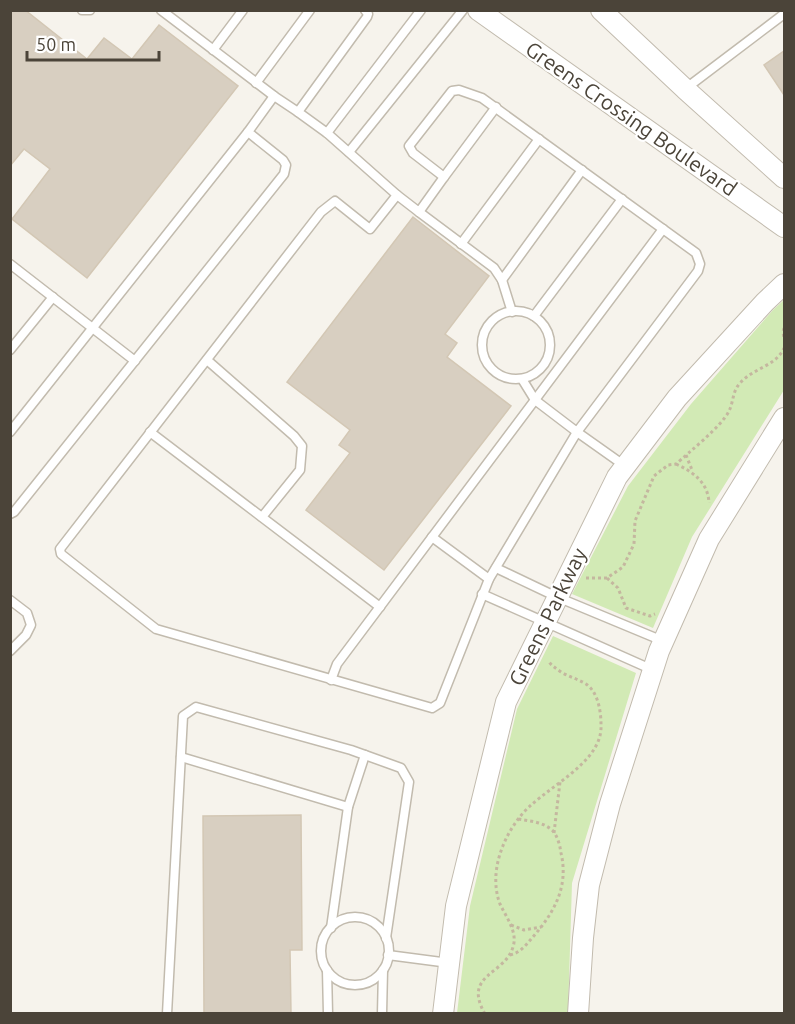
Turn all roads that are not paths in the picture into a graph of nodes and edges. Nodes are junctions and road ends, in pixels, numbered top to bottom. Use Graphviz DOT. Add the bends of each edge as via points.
graph roads {
  1 [pos="82,10"];
  2 [pos="90,10"];
  3 [pos="162,10"];
  4 [pos="180,10"];
  5 [pos="243,10"];
  6 [pos="310,10"];
  7 [pos="365,10"];
  8 [pos="421,10"];
  9 [pos="463,10"];
  10 [pos="478,10"];
  11 [pos="601,10"];
  12 [pos="784,14"];
  13 [pos="173,19"];
  14 [pos="213,50"];
  15 [pos="256,82"];
  16 [pos="685,89"];
  17 [pos="274,96"];
  18 [pos="496,107"];
  19 [pos="298,112"];
  20 [pos="248,132"];
  21 [pos="327,133"];
  22 [pos="539,139"];
  23 [pos="349,152"];
  24 [pos="582,170"];
  25 [pos="444,177"];
  26 [pos="784,178"];
  27 [pos="397,195"];
  28 [pos="622,199"];
  29 [pos="419,212"];
  30 [pos="784,227"];
  31 [pos="663,229"];
  32 [pos="461,244"];
  33 [pos="10,264"];
  34 [pos="502,280"];
  35 [pos="784,284"];
  36 [pos="53,297"];
  37 [pos="512,312"];
  38 [pos="534,316"];
  39 [pos="93,328"];
  40 [pos="10,350"];
  41 [pos="207,360"];
  42 [pos="135,361"];
  43 [pos="522,379"];
  44 [pos="535,400"];
  45 [pos="784,418"];
  46 [pos="10,432"];
  47 [pos="150,432"];
  48 [pos="577,432"];
  49 [pos="626,466"];
  50 [pos="10,514"];
  51 [pos="262,517"];
  52 [pos="432,537"];
  53 [pos="496,568"];
  54 [pos="489,579"];
  55 [pos="482,594"];
  56 [pos="557,597"];
  57 [pos="10,600"];
  58 [pos="380,607"];
  59 [pos="544,622"];
  60 [pos="664,641"];
  61 [pos="10,651"];
  62 [pos="653,670"];
  63 [pos="331,680"];
  64 [pos="365,755"];
  65 [pos="181,757"];
  66 [pos="348,807"];
  67 [pos="330,928"];
  68 [pos="386,938"];
  69 [pos="388,956"];
  70 [pos="449,963"];
  71 [pos="327,970"];
  72 [pos="383,970"];
  73 [pos="167,1014"];
  74 [pos="328,1014"];
  75 [pos="382,1014"];
  76 [pos="443,1014"];
  77 [pos="578,1014"];
  1 -- 2 [label="lane"];
  3 -- 13 [label="lane"];
  4 -- 13 [label="lane"];
  5 -- 14 [label="lane"];
  6 -- 15 [label="lane"];
  7 -- 19 [label="lane" via="367,17"];
  8 -- 21 [label="lane"];
  9 -- 23 [label="lane"];
  10 -- 30 [label="street, Greens Crossing Boulevard"];
  11 -- 16 [label="street, Greens Crossing Boulevard"];
  12 -- 16 [label="lane"];
  13 -- 14 [label="lane"];
  14 -- 15 [label="lane"];
  15 -- 17 [label="lane"];
  16 -- 26 [label="street, Greens Crossing Boulevard"];
  17 -- 19 [label="lane"];
  17 -- 20 [label="lane"];
  18 -- 22 [label="lane"];
  18 -- 25 [label="lane"];
  18 -- 25 [label="lane" via="472,93 453,91 410,143 413,153"];
  19 -- 21 [label="lane"];
  20 -- 39 [label="lane"];
  20 -- 42 [label="lane" via="282,160 286,170"];
  21 -- 23 [label="lane"];
  22 -- 24 [label="lane"];
  22 -- 32 [label="lane"];
  23 -- 27 [label="lane"];
  24 -- 28 [label="lane"];
  24 -- 34 [label="lane"];
  25 -- 29 [label="lane"];
  27 -- 29 [label="lane"];
  27 -- 41 [label="lane" via="370,228 335,201 331,203"];
  28 -- 31 [label="lane"];
  28 -- 38 [label="lane"];
  29 -- 32 [label="lane"];
  31 -- 44 [label="lane"];
  31 -- 48 [label="lane" via="696,254 698,271"];
  32 -- 34 [label="lane" via="494,268"];
  33 -- 36 [label="lane"];
  34 -- 37 [label="lane"];
  35 -- 49 [label="street, Greens Parkway" via="677,398"];
  36 -- 39 [label="lane"];
  36 -- 40 [label="lane"];
  37 -- 38 [label="lane"];
  37 -- 43 [label="lane" via="496,317 487,326 481,348 490,369 499,376"];
  38 -- 43 [label="lane" via="545,327 550,349 541,369"];
  39 -- 42 [label="lane"];
  39 -- 46 [label="lane"];
  41 -- 47 [label="lane"];
  41 -- 51 [label="lane" via="302,446 300,470"];
  42 -- 50 [label="lane"];
  43 -- 44 [label="lane"];
  44 -- 48 [label="lane"];
  44 -- 52 [label="lane"];
  45 -- 60 [label="street" via="709,539"];
  47 -- 51 [label="lane"];
  47 -- 63 [label="lane" via="60,549 63,557 156,629"];
  48 -- 49 [label="lane"];
  48 -- 53 [label="lane"];
  49 -- 56 [label="street, Greens Parkway"];
  51 -- 58 [label="lane"];
  52 -- 54 [label="lane"];
  52 -- 58 [label="lane"];
  53 -- 54 [label="lane"];
  53 -- 56 [label="lane"];
  54 -- 55 [label="lane"];
  55 -- 59 [label="lane"];
  55 -- 63 [label="lane" via="440,704 426,708"];
  56 -- 59 [label="street, Greens Parkway"];
  56 -- 60 [label="lane"];
  57 -- 61 [label="lane" via="27,613 31,625"];
  58 -- 63 [label="lane" via="337,664"];
  59 -- 62 [label="lane"];
  59 -- 70 [label="street, Greens Parkway" via="506,702 456,906"];
  60 -- 62 [label="street"];
  62 -- 77 [label="street" via="589,885"];
  64 -- 65 [label="lane" via="196,707 183,716"];
  64 -- 66 [label="lane"];
  64 -- 68 [label="lane" via="401,768 409,782"];
  65 -- 66 [label="lane"];
  65 -- 73 [label="lane"];
  66 -- 67 [label="lane"];
  67 -- 68 [label="lane" via="350,918 361,918 372,921"];
  67 -- 71 [label="lane" via="322,949"];
  68 -- 69 [label="lane"];
  69 -- 70 [label="lane"];
  69 -- 72 [label="lane"];
  70 -- 76 [label="street, Greens Parkway"];
  71 -- 72 [label="lane" via="334,978 355,985 376,978"];
  71 -- 74 [label="lane"];
  72 -- 75 [label="lane"];
}
